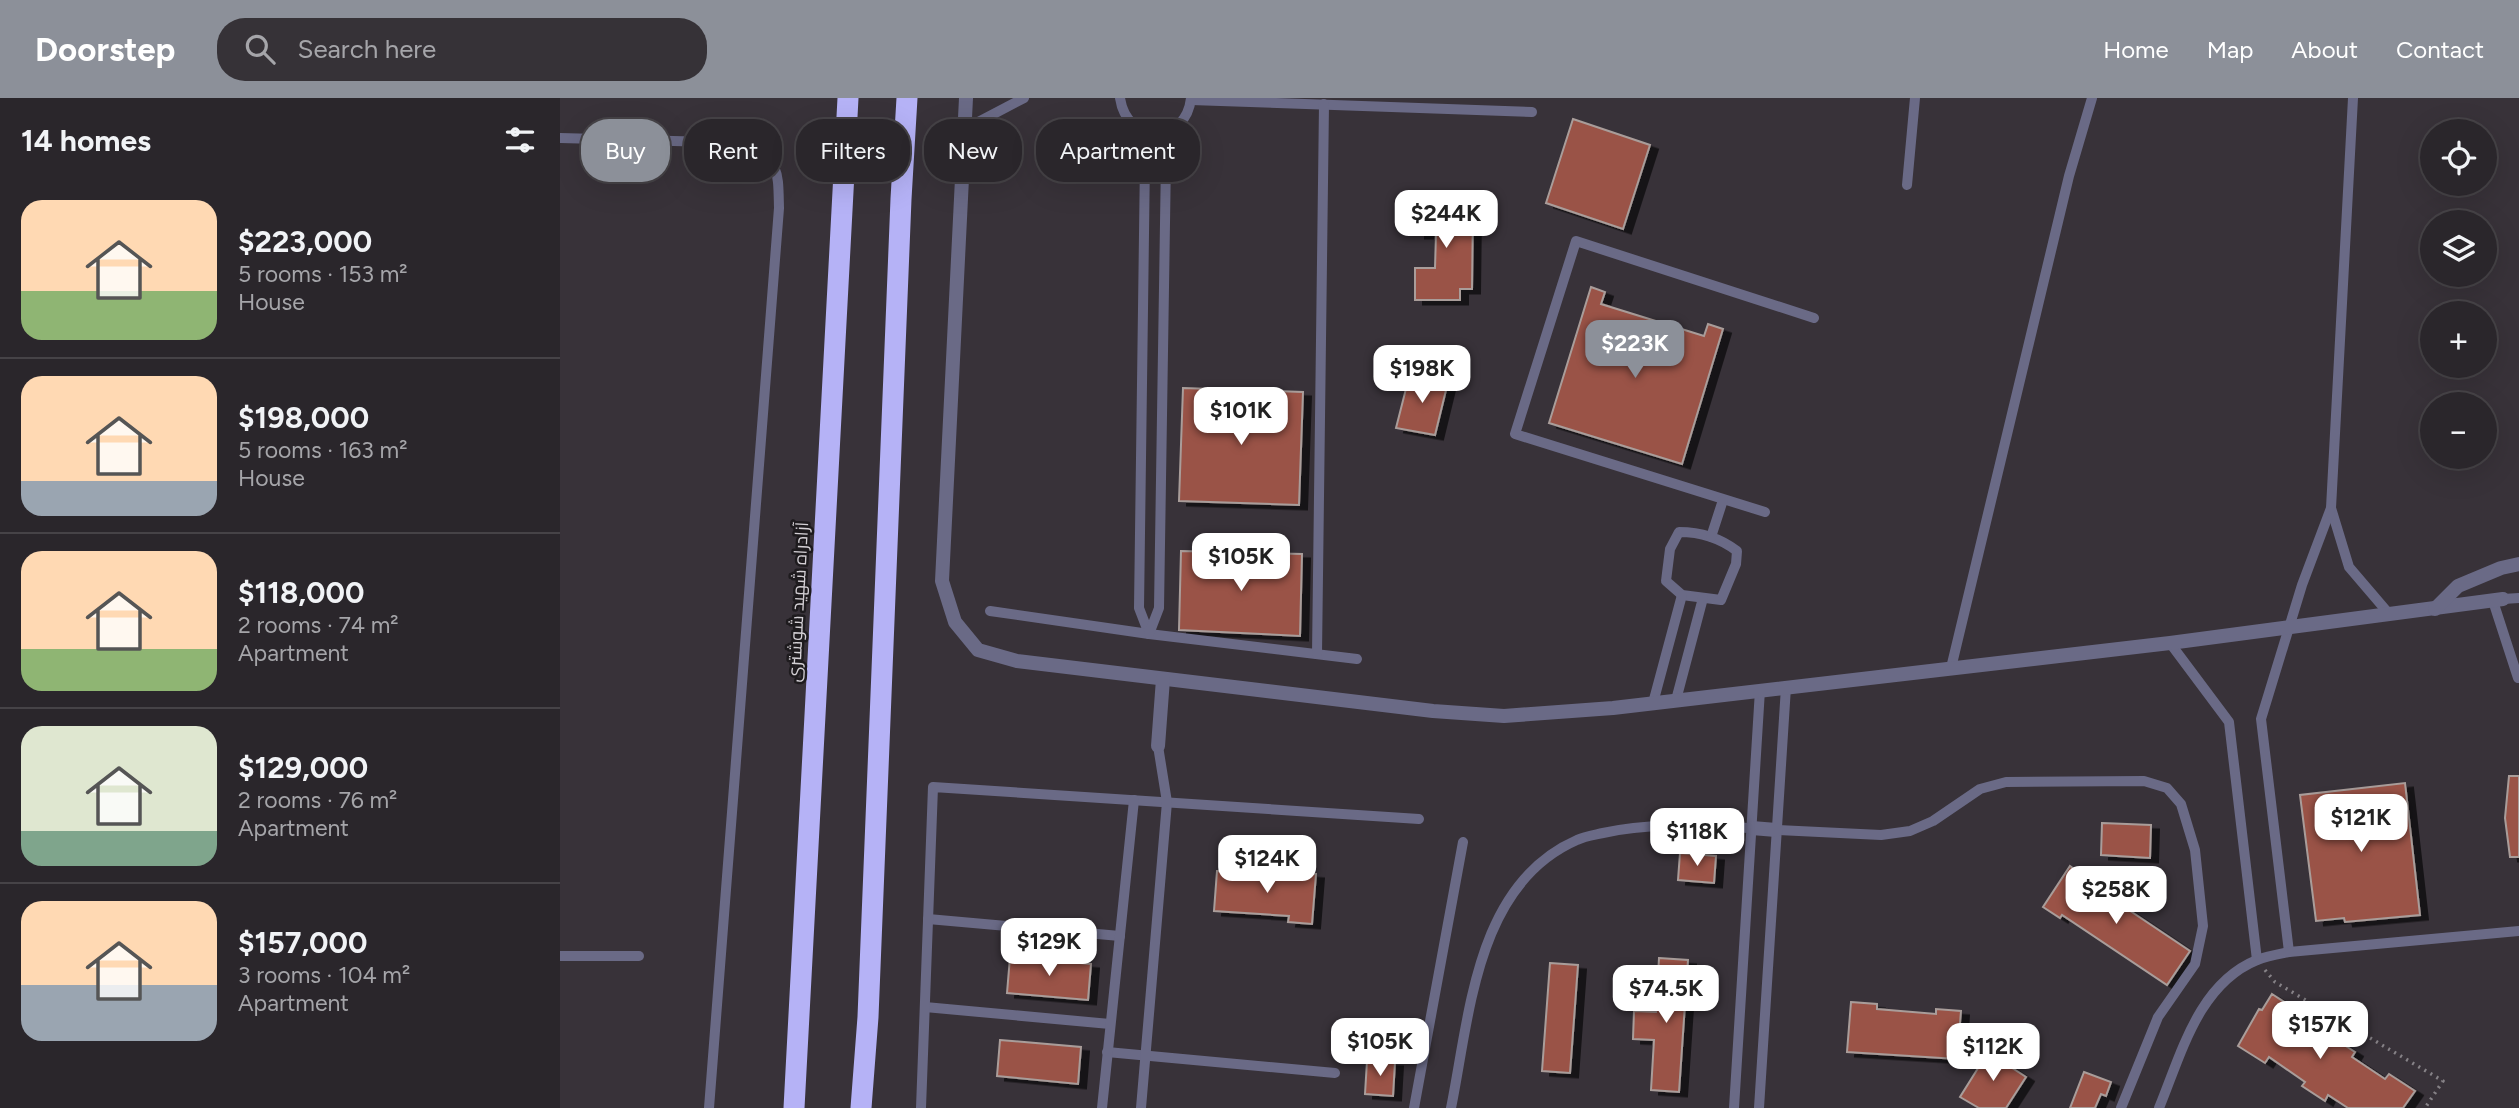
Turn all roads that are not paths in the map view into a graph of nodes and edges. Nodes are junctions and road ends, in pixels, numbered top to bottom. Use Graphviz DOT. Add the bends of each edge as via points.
graph roads {
  1 [pos="848,98"];
  2 [pos="908,98"];
  3 [pos="966,98"];
  4 [pos="1024,98"];
  5 [pos="1120,98"];
  6 [pos="1916,98"];
  7 [pos="2092,98"];
  8 [pos="2353,98"];
  9 [pos="1191,99"];
  10 [pos="1303,101"];
  11 [pos="1363,102"];
  12 [pos="1324,104"];
  13 [pos="1532,112"];
  14 [pos="965,119"];
  15 [pos="984,119"];
  16 [pos="1127,119"];
  17 [pos="1184,119"];
  18 [pos="560,138"];
  19 [pos="962,182"];
  20 [pos="1145,182"];
  21 [pos="1166,182"];
  22 [pos="1907,185"];
  23 [pos="1814,318"];
  24 [pos="1723,500"];
  25 [pos="2331,508"];
  26 [pos="1765,512"];
  27 [pos="1711,537"];
  28 [pos="2519,564"];
  29 [pos="1682,595"];
  30 [pos="2519,597"];
  31 [pos="1703,598"];
  32 [pos="2498,600"];
  33 [pos="2435,609"];
  34 [pos="990,611"];
  35 [pos="2390,615"];
  36 [pos="2290,629"];
  37 [pos="1149,634"];
  38 [pos="2170,643"];
  39 [pos="1317,654"];
  40 [pos="1357,659"];
  41 [pos="1951,668"];
  42 [pos="2518,678"];
  43 [pos="1163,679"];
  44 [pos="1786,687"];
  45 [pos="1760,690"];
  46 [pos="1676,700"];
  47 [pos="1653,703"];
  48 [pos="1158,746"];
  49 [pos="1134,800"];
  50 [pos="1167,802"];
  51 [pos="1419,818"];
  52 [pos="1752,828"];
  53 [pos="1776,830"];
  54 [pos="1463,842"];
  55 [pos="928,919"];
  56 [pos="2519,930"];
  57 [pos="1120,936"];
  58 [pos="2289,952"];
  59 [pos="560,956"];
  60 [pos="639,956"];
  61 [pos="2257,960"];
  62 [pos="925,1007"];
  63 [pos="1111,1024"];
  64 [pos="1107,1052"];
  65 [pos="1145,1055"];
  66 [pos="1335,1073"];
  67 [pos="709,1108"];
  68 [pos="794,1108"];
  69 [pos="861,1108"];
  70 [pos="921,1108"];
  71 [pos="1101,1108"];
  72 [pos="1141,1108"];
  73 [pos="1414,1108"];
  74 [pos="1451,1108"];
  75 [pos="1734,1108"];
  76 [pos="1759,1108"];
  77 [pos="2121,1108"];
  78 [pos="2159,1108"];
  1 -- 68 [label="highway, آزادراه شهید شوشتری"];
  2 -- 69 [label="highway"];
  3 -- 14 [label="street"];
  4 -- 15 [label="lane"];
  5 -- 16 [label="lane"];
  6 -- 22 [label="lane"];
  7 -- 41 [label="lane" via="2069,176"];
  8 -- 25 [label="lane"];
  9 -- 10 [label="lane"];
  9 -- 17 [label="lane"];
  10 -- 12 [label="lane"];
  11 -- 12 [label="lane"];
  11 -- 13 [label="lane"];
  12 -- 39 [label="lane"];
  18 -- 67 [label="lane" via="749,143 772,159 778,182"];
  19 -- 43 [label="street" via="942,581 955,622 978,650 1017,662"];
  20 -- 37 [label="lane" via="1139,608"];
  21 -- 37 [label="lane" via="1159,608"];
  23 -- 24 [label="lane" via="1576,241 1516,434"];
  24 -- 26 [label="lane"];
  24 -- 27 [label="lane"];
  25 -- 35 [label="lane" via="2348,567"];
  25 -- 36 [label="lane"];
  27 -- 29 [label="lane" via="1679,532 1670,549 1666,581"];
  27 -- 31 [label="lane" via="1737,551 1736,564 1721,600"];
  28 -- 33 [label="street" via="2458,586"];
  29 -- 31 [label="lane"];
  29 -- 47 [label="lane"];
  30 -- 32 [label="lane"];
  31 -- 46 [label="lane"];
  32 -- 33 [label="street"];
  32 -- 42 [label="lane"];
  33 -- 35 [label="street"];
  34 -- 37 [label="lane"];
  35 -- 36 [label="street"];
  36 -- 38 [label="street"];
  36 -- 58 [label="lane" via="2261,719"];
  37 -- 39 [label="lane"];
  38 -- 41 [label="street"];
  38 -- 61 [label="lane" via="2229,722"];
  39 -- 40 [label="lane"];
  41 -- 44 [label="street"];
  43 -- 47 [label="street" via="1504,716"];
  43 -- 48 [label="street"];
  44 -- 45 [label="street"];
  44 -- 53 [label="lane"];
  45 -- 46 [label="street"];
  45 -- 52 [label="lane"];
  46 -- 47 [label="street"];
  48 -- 50 [label="lane"];
  49 -- 50 [label="lane"];
  49 -- 55 [label="lane" via="933,787"];
  49 -- 57 [label="lane"];
  50 -- 51 [label="lane"];
  50 -- 65 [label="lane"];
  52 -- 53 [label="street"];
  52 -- 74 [label="lane" via="1670,824 1621,829 1578,839 1540,861 1513,891 1494,924 1476,981"];
  52 -- 75 [label="lane"];
  53 -- 76 [label="lane"];
  53 -- 77 [label="lane" via="1881,835 1910,831 1980,789 2006,782 2144,781 2167,788 2181,804 2195,850 2203,926 2195,964 2158,1017"];
  54 -- 73 [label="lane"];
  55 -- 57 [label="lane"];
  55 -- 62 [label="lane"];
  56 -- 58 [label="lane"];
  57 -- 63 [label="lane"];
  58 -- 61 [label="lane"];
  59 -- 60 [label="lane"];
  61 -- 78 [label="lane" via="2224,981 2200,1012"];
  62 -- 63 [label="lane"];
  62 -- 70 [label="lane"];
  63 -- 64 [label="lane"];
  64 -- 65 [label="lane"];
  64 -- 71 [label="lane"];
  65 -- 66 [label="lane"];
  65 -- 72 [label="lane"];
}
